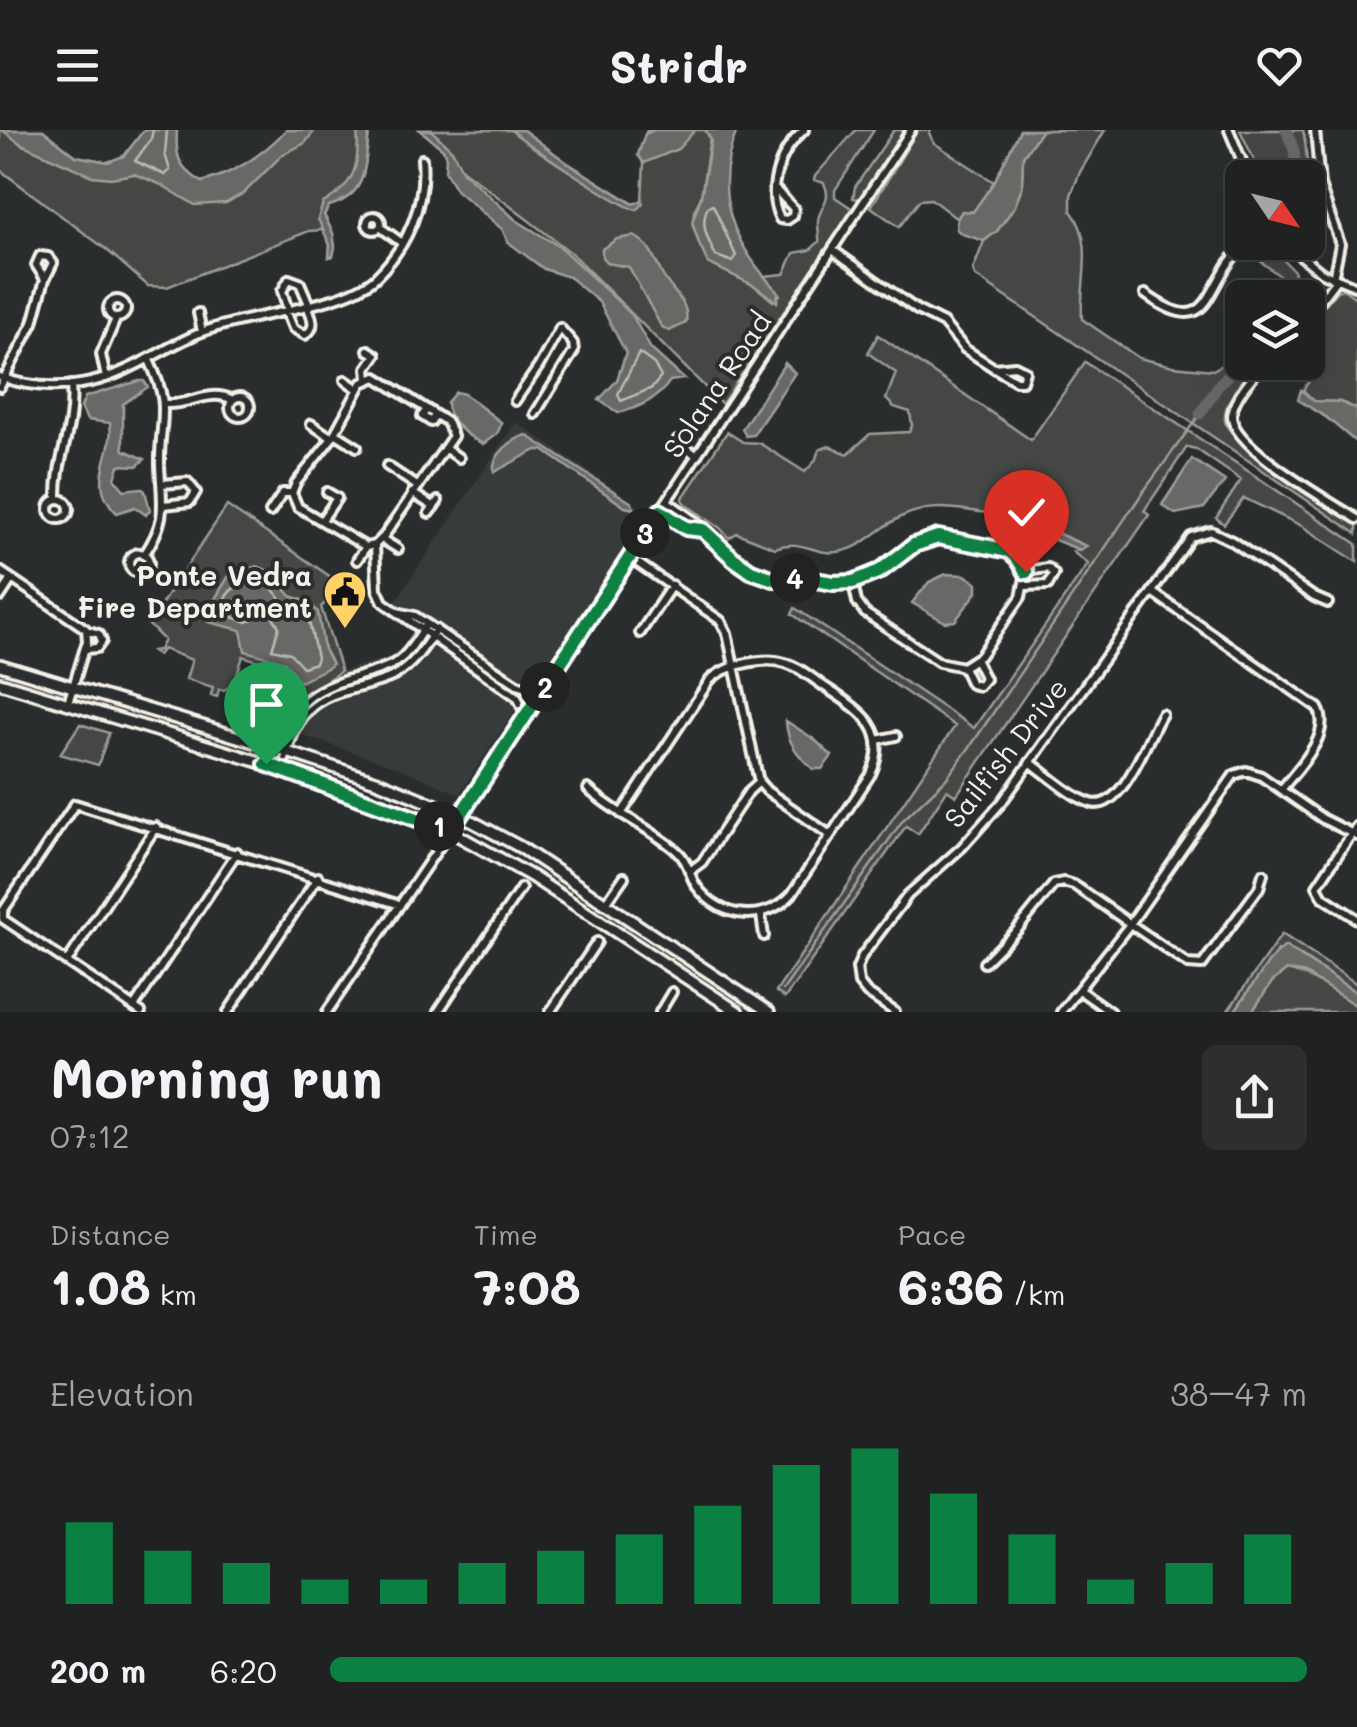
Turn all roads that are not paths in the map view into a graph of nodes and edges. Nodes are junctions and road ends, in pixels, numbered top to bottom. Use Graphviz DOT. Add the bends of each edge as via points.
graph roads {
  1 [pos="804,130"];
  2 [pos="911,130"];
  3 [pos="1230,130"];
  4 [pos="1315,130"];
  5 [pos="422,159"];
  6 [pos="1242,160"];
  7 [pos="777,191"];
  8 [pos="380,227"];
  9 [pos="402,243"];
  10 [pos="834,251"];
  11 [pos="1228,260"];
  12 [pos="1304,260"];
  13 [pos="45,279"];
  14 [pos="1334,280"];
  15 [pos="1357,287"];
  16 [pos="1325,293"];
  17 [pos="1145,294"];
  18 [pos="308,304"];
  19 [pos="287,311"];
  20 [pos="198,313"];
  21 [pos="116,319"];
  22 [pos="202,332"];
  23 [pos="368,350"];
  24 [pos="149,360"];
  25 [pos="994,368"];
  26 [pos="393,374"];
  27 [pos="2,377"];
  28 [pos="106,378"];
  29 [pos="368,379"];
  30 [pos="345,380"];
  31 [pos="1253,380"];
  32 [pos="386,382"];
  33 [pos="72,386"];
  34 [pos="0,387"];
  35 [pos="396,388"];
  36 [pos="358,389"];
  37 [pos="426,394"];
  38 [pos="390,396"];
  39 [pos="233,400"];
  40 [pos="515,401"];
  41 [pos="165,404"];
  42 [pos="419,404"];
  43 [pos="535,414"];
  44 [pos="311,424"];
  45 [pos="333,435"];
  46 [pos="677,441"];
  47 [pos="357,447"];
  48 [pos="446,449"];
  49 [pos="698,456"];
  50 [pos="459,458"];
  51 [pos="387,466"];
  52 [pos="162,484"];
  53 [pos="414,489"];
  54 [pos="327,492"];
  55 [pos="292,496"];
  56 [pos="57,499"];
  57 [pos="667,501"];
  58 [pos="164,506"];
  59 [pos="434,507"];
  60 [pos="660,511"];
  61 [pos="270,512"];
  62 [pos="1357,519"];
  63 [pos="322,520"];
  64 [pos="703,530"];
  65 [pos="382,539"];
  66 [pos="375,545"];
  67 [pos="366,547"];
  68 [pos="398,549"];
  69 [pos="144,554"];
  70 [pos="629,557"];
  71 [pos="357,560"];
  72 [pos="0,571"];
  73 [pos="1025,571"];
  74 [pos="12,579"];
  75 [pos="853,582"];
  76 [pos="672,585"];
  77 [pos="1026,586"];
  78 [pos="1152,592"];
  79 [pos="0,596"];
  80 [pos="1328,603"];
  81 [pos="396,612"];
  82 [pos="428,624"];
  83 [pos="86,630"];
  84 [pos="436,630"];
  85 [pos="422,632"];
  86 [pos="640,634"];
  87 [pos="431,638"];
  88 [pos="86,645"];
  89 [pos="976,660"];
  90 [pos="0,665"];
  91 [pos="962,666"];
  92 [pos="734,668"];
  93 [pos="348,679"];
  94 [pos="0,683"];
  95 [pos="72,687"];
  96 [pos="351,689"];
  97 [pos="542,692"];
  98 [pos="68,703"];
  99 [pos="1162,714"];
  100 [pos="526,715"];
  101 [pos="896,736"];
  102 [pos="877,740"];
  103 [pos="283,750"];
  104 [pos="1030,762"];
  105 [pos="278,768"];
  106 [pos="759,782"];
  107 [pos="588,789"];
  108 [pos="1282,790"];
  109 [pos="460,814"];
  110 [pos="621,814"];
  111 [pos="156,827"];
  112 [pos="450,831"];
  113 [pos="1355,832"];
  114 [pos="830,835"];
  115 [pos="237,852"];
  116 [pos="690,871"];
  117 [pos="1263,874"];
  118 [pos="318,877"];
  119 [pos="624,878"];
  120 [pos="521,888"];
  121 [pos="606,903"];
  122 [pos="400,905"];
  123 [pos="761,914"];
  124 [pos="1357,919"];
  125 [pos="1130,924"];
  126 [pos="764,936"];
  127 [pos="658,938"];
  128 [pos="596,942"];
  129 [pos="648,952"];
  130 [pos="67,962"];
  131 [pos="984,963"];
  132 [pos="1079,990"];
  133 [pos="672,992"];
  134 [pos="138,1010"];
  135 [pos="228,1012"];
  136 [pos="327,1012"];
  137 [pos="438,1012"];
  138 [pos="550,1012"];
  139 [pos="660,1012"];
  140 [pos="738,1012"];
  141 [pos="769,1012"];
  142 [pos="896,1012"];
  143 [pos="1061,1012"];
  144 [pos="1110,1012"];
  1 -- 7 [label="street" via="780,160"];
  2 -- 10 [label="street, Solana Road"];
  3 -- 6 [label="street"];
  4 -- 14 [label="street" via="1320,185 1340,244"];
  5 -- 9 [label="street" via="421,199"];
  8 -- 9 [label="street"];
  9 -- 18 [label="street" via="368,283"];
  10 -- 25 [label="street" via="943,323"];
  10 -- 49 [label="street, Solana Road"];
  11 -- 17 [label="street" via="1198,310 1174,313"];
  12 -- 14 [label="street"];
  13 -- 27 [label="street" via="33,323"];
  14 -- 15 [label="street"];
  14 -- 16 [label="street"];
  18 -- 19 [label="street"];
  18 -- 19 [label="street" via="313,323 305,335 293,328"];
  18 -- 19 [label="street" via="300,283 289,279 282,291"];
  19 -- 22 [label="street"];
  20 -- 22 [label="street"];
  21 -- 28 [label="street" via="101,354"];
  22 -- 24 [label="street"];
  23 -- 29 [label="street" via="376,355"];
  24 -- 28 [label="street"];
  24 -- 41 [label="street"];
  26 -- 32 [label="street"];
  27 -- 33 [label="street"];
  27 -- 34 [label="street"];
  28 -- 33 [label="street"];
  29 -- 32 [label="street"];
  29 -- 36 [label="street"];
  30 -- 36 [label="street"];
  31 -- 62 [label="street" via="1233,408 1234,429"];
  32 -- 35 [label="street"];
  33 -- 56 [label="street"];
  35 -- 38 [label="street"];
  35 -- 42 [label="street"];
  36 -- 45 [label="street"];
  37 -- 42 [label="street"];
  39 -- 41 [label="street" via="211,394"];
  40 -- 43 [label="street" via="560,328 575,349"];
  41 -- 52 [label="street"];
  42 -- 48 [label="street" via="450,427"];
  44 -- 45 [label="street"];
  45 -- 47 [label="street"];
  45 -- 55 [label="street"];
  46 -- 49 [label="street"];
  48 -- 50 [label="street"];
  48 -- 53 [label="street"];
  49 -- 57 [label="street, Solana Road"];
  51 -- 53 [label="street"];
  52 -- 58 [label="street"];
  52 -- 58 [label="street" via="185,482 196,492 190,502"];
  53 -- 59 [label="street"];
  53 -- 65 [label="street"];
  54 -- 63 [label="street" via="337,498"];
  55 -- 61 [label="street" via="284,494"];
  55 -- 63 [label="street"];
  57 -- 60 [label="street, Solana Road"];
  57 -- 64 [label="street"];
  58 -- 69 [label="street"];
  60 -- 64 [label="street" via="686,528"];
  60 -- 70 [label="street, Solana Road"];
  63 -- 67 [label="street"];
  64 -- 75 [label="street" via="764,577"];
  65 -- 66 [label="street"];
  65 -- 68 [label="street"];
  66 -- 67 [label="street"];
  66 -- 81 [label="street" via="379,596"];
  67 -- 71 [label="street"];
  70 -- 76 [label="street"];
  70 -- 97 [label="street, Solana Road"];
  72 -- 74 [label="street"];
  73 -- 75 [label="street" via="1009,551 938,537"];
  73 -- 77 [label="street"];
  73 -- 77 [label="street" via="1048,568 1054,574 1048,585"];
  74 -- 79 [label="street"];
  74 -- 83 [label="street"];
  75 -- 91 [label="street" via="866,613 939,662"];
  76 -- 86 [label="street"];
  76 -- 92 [label="street" via="721,621"];
  77 -- 89 [label="street"];
  78 -- 80 [label="street, Sailfish Drive" via="1192,537 1211,531"];
  78 -- 104 [label="street, Sailfish Drive"];
  78 -- 108 [label="street" via="1318,708 1322,730"];
  81 -- 82 [label="street"];
  81 -- 85 [label="street"];
  82 -- 84 [label="street"];
  82 -- 85 [label="street"];
  83 -- 88 [label="street"];
  83 -- 88 [label="street" via="102,641 97,648"];
  84 -- 87 [label="street"];
  84 -- 97 [label="street" via="517,684"];
  85 -- 87 [label="street"];
  85 -- 93 [label="street" via="395,663"];
  87 -- 96 [label="street" via="400,672"];
  87 -- 100 [label="street" via="517,696"];
  88 -- 95 [label="street"];
  89 -- 91 [label="street"];
  89 -- 91 [label="street" via="985,679 979,686"];
  90 -- 95 [label="main road"];
  92 -- 102 [label="street" via="790,664 860,710"];
  92 -- 106 [label="street"];
  92 -- 110 [label="street" via="710,680"];
  93 -- 96 [label="street"];
  93 -- 103 [label="street" via="299,704"];
  94 -- 98 [label="main road"];
  95 -- 98 [label="street"];
  95 -- 103 [label="main road"];
  96 -- 103 [label="street" via="307,711"];
  97 -- 100 [label="street, Solana Road"];
  98 -- 105 [label="main road"];
  99 -- 104 [label="street" via="1140,760 1107,802 1089,802"];
  100 -- 109 [label="street, Solana Road"];
  101 -- 102 [label="street"];
  102 -- 114 [label="street" via="871,774"];
  103 -- 105 [label="street"];
  103 -- 109 [label="main road"];
  104 -- 142 [label="street, Sailfish Drive" via="977,832 894,910 862,956 859,983"];
  105 -- 112 [label="main road"];
  106 -- 114 [label="street"];
  106 -- 116 [label="street"];
  107 -- 110 [label="street"];
  108 -- 113 [label="street"];
  108 -- 125 [label="street" via="1246,771 1230,779"];
  109 -- 112 [label="main road"];
  109 -- 121 [label="main road"];
  110 -- 116 [label="street" via="678,852"];
  111 -- 115 [label="street"];
  111 -- 130 [label="street"];
  111 -- 130 [label="street" via="80,804 70,809 3,911 4,921"];
  112 -- 122 [label="street"];
  112 -- 129 [label="main road"];
  113 -- 124 [label="street" via="1317,886"];
  114 -- 123 [label="street" via="792,894"];
  115 -- 118 [label="street"];
  115 -- 134 [label="street"];
  116 -- 123 [label="street" via="699,889 721,906"];
  117 -- 125 [label="street" via="1260,888 1202,965 1188,964"];
  118 -- 122 [label="street"];
  118 -- 135 [label="street"];
  119 -- 121 [label="street"];
  120 -- 137 [label="street"];
  121 -- 127 [label="main road"];
  122 -- 136 [label="street"];
  123 -- 126 [label="street"];
  125 -- 131 [label="street" via="1060,882"];
  125 -- 132 [label="street"];
  127 -- 129 [label="main road"];
  127 -- 141 [label="main road"];
  128 -- 138 [label="street"];
  129 -- 140 [label="main road"];
  130 -- 134 [label="street"];
  132 -- 143 [label="street"];
  132 -- 144 [label="street"];
  133 -- 139 [label="street"];
}
